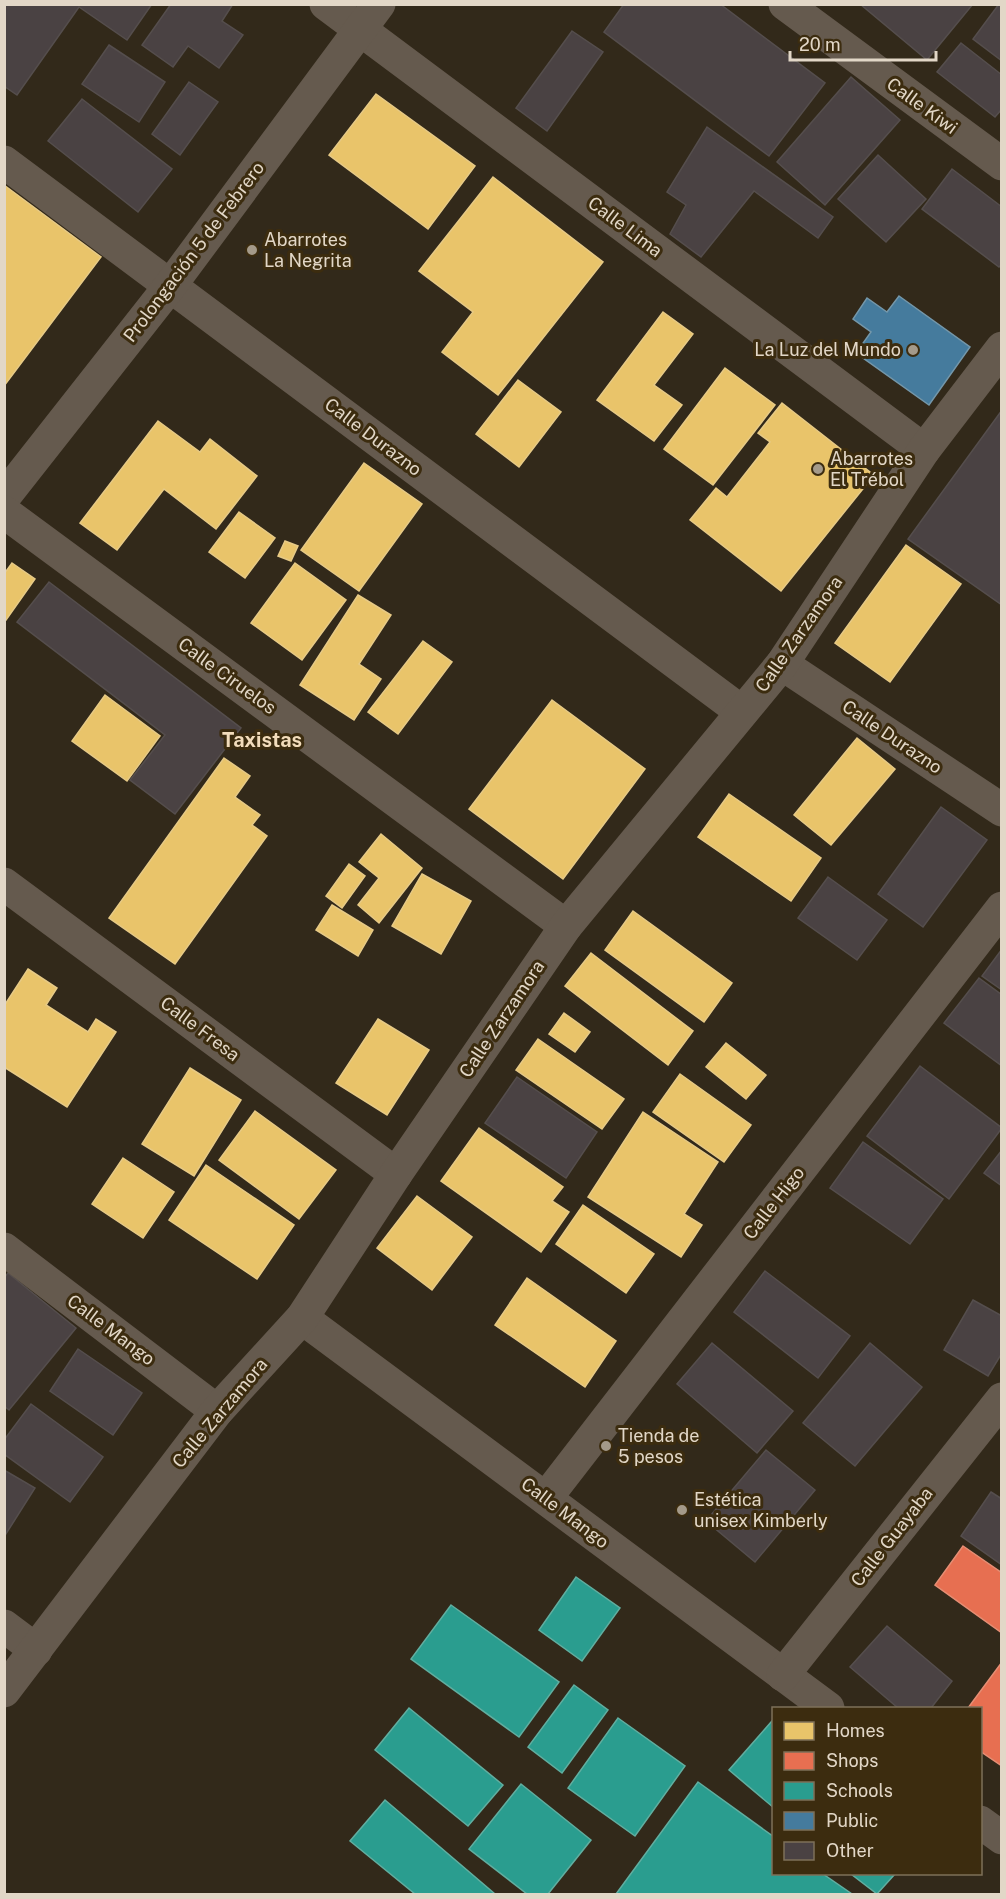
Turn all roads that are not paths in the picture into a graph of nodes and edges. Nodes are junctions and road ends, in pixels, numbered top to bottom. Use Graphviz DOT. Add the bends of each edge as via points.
graph roads {
  1 [pos="326,4"];
  2 [pos="785,4"];
  3 [pos="369,17"];
  4 [pos="4,162"];
  5 [pos="1002,164"];
  6 [pos="170,286"];
  7 [pos="1002,348"];
  8 [pos="924,450"];
  9 [pos="4,497"];
  10 [pos="4,512"];
  11 [pos="782,664"];
  12 [pos="742,712"];
  13 [pos="1002,810"];
  14 [pos="4,884"];
  15 [pos="1002,908"];
  16 [pos="566,926"];
  17 [pos="396,1174"];
  18 [pos="4,1249"];
  19 [pos="302,1318"];
  20 [pos="1002,1399"];
  21 [pos="216,1411"];
  22 [pos="546,1498"];
  23 [pos="4,1626"];
  24 [pos="36,1650"];
  25 [pos="783,1675"];
  26 [pos="4,1691"];
  27 [pos="827,1707"];
  28 [pos="982,1823"];
  29 [pos="1002,1838"];
  1 -- 3 [label="street, Calle Lima"];
  2 -- 5 [label="street, Calle Kiwi"];
  3 -- 6 [label="street, Prolongación 5 de Febrero"];
  3 -- 8 [label="street, Calle Lima"];
  4 -- 6 [label="street, Calle Durazno"];
  6 -- 9 [label="street, Prolongación 5 de Febrero"];
  6 -- 12 [label="street, Calle Durazno"];
  7 -- 8 [label="street, Calle Zarzamora"];
  8 -- 11 [label="street, Calle Zarzamora"];
  10 -- 16 [label="street, Calle Ciruelos"];
  11 -- 12 [label="street, Calle Zarzamora"];
  11 -- 13 [label="street, Calle Durazno"];
  12 -- 16 [label="street, Calle Zarzamora"];
  14 -- 17 [label="street, Calle Fresa"];
  15 -- 22 [label="street, Calle Higo"];
  16 -- 17 [label="street, Calle Zarzamora"];
  17 -- 19 [label="street, Calle Zarzamora"];
  18 -- 21 [label="street, Calle Mango"];
  19 -- 21 [label="street, Calle Zarzamora"];
  19 -- 22 [label="street, Calle Mango"];
  20 -- 25 [label="street, Calle Guayaba"];
  21 -- 24 [label="street, Calle Zarzamora"];
  22 -- 25 [label="street, Calle Mango"];
  23 -- 24 [label="street"];
  24 -- 26 [label="street, Calle Zarzamora"];
  25 -- 27 [label="street, Calle Mango"];
  28 -- 29 [label="street"];
}
